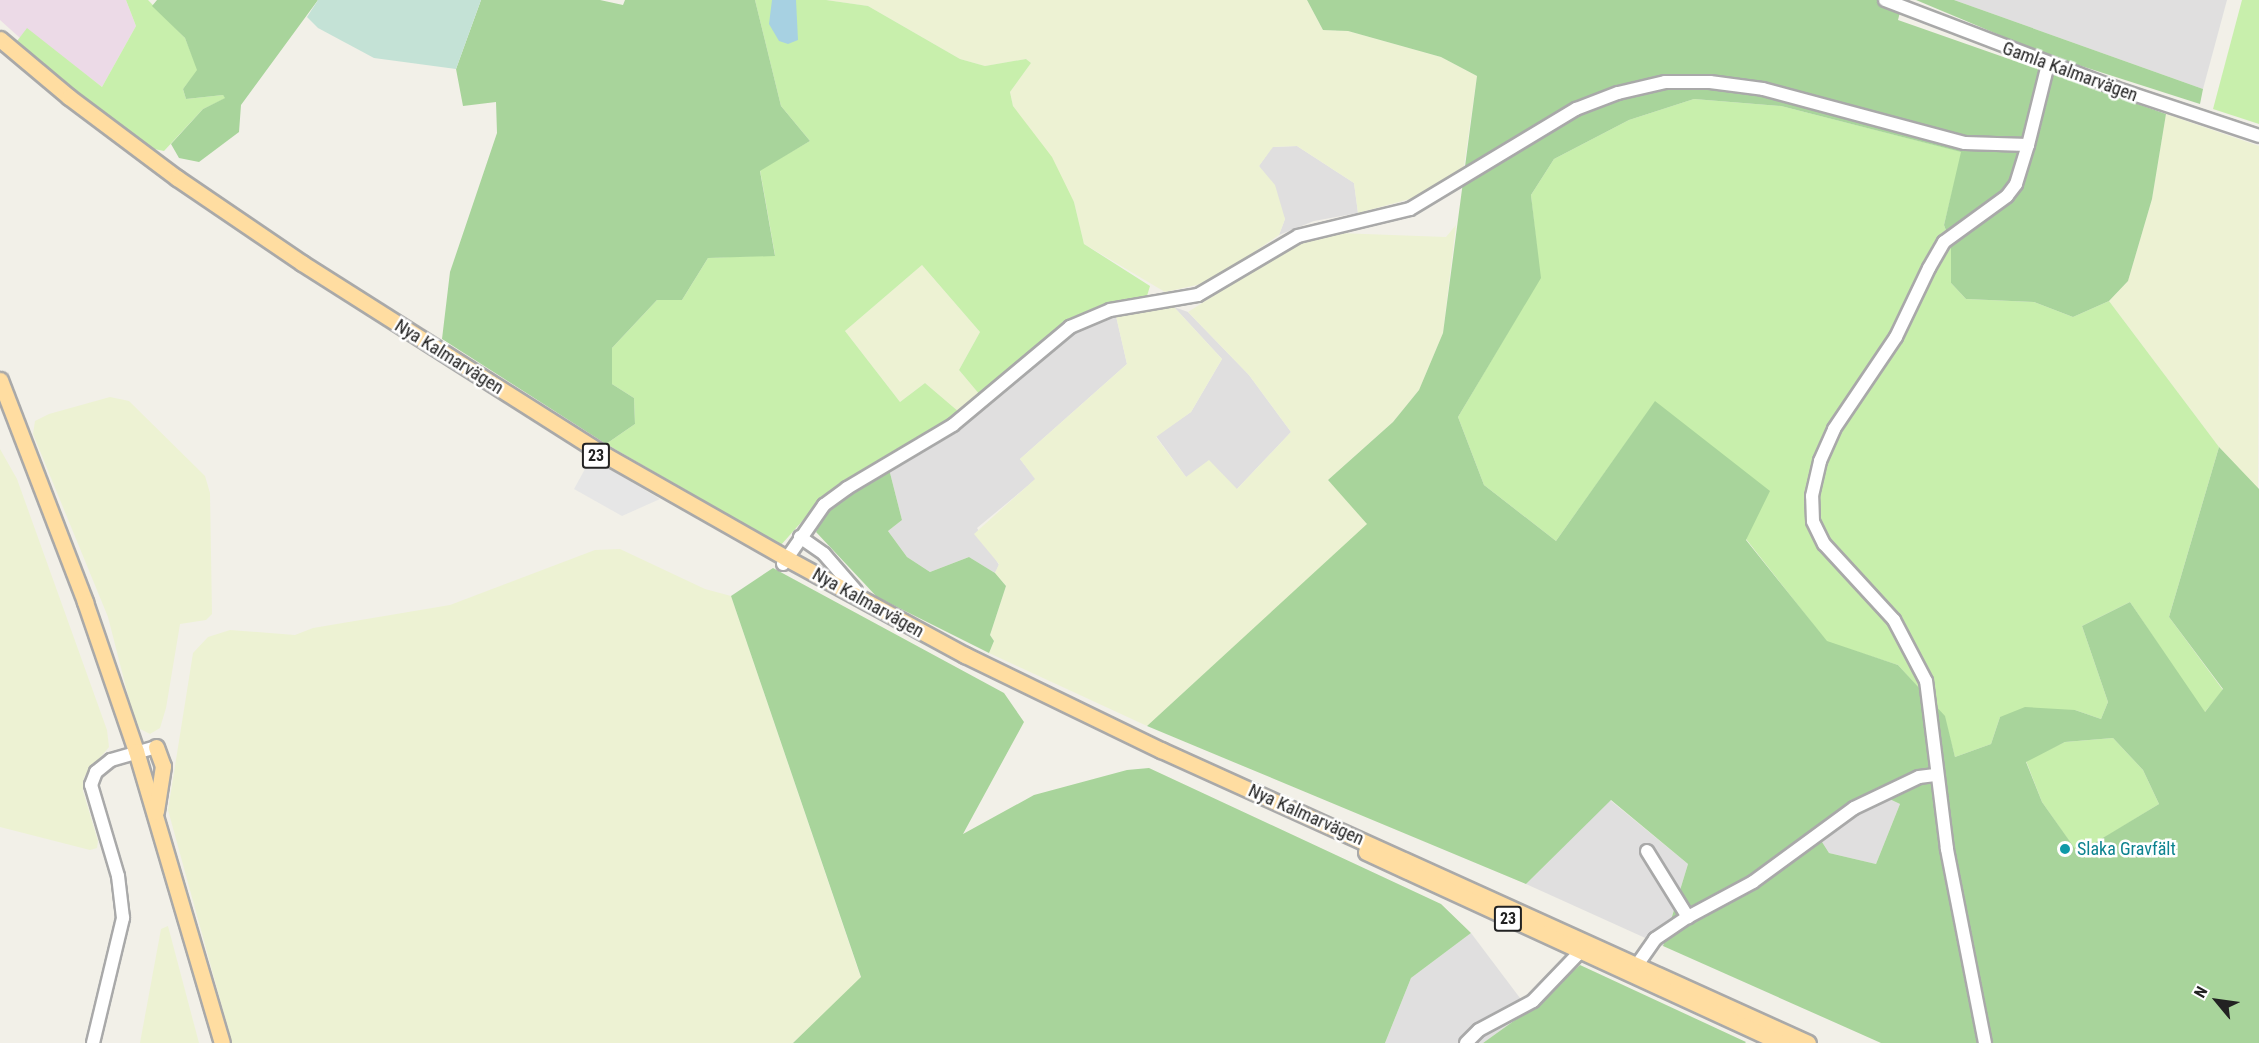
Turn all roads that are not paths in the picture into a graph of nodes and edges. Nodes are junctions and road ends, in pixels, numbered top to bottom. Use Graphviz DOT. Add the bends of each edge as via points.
graph roads {
  1 [pos="1885,0"];
  2 [pos="0,39"];
  3 [pos="0,47"];
  4 [pos="2048,64"];
  5 [pos="2259,136"];
  6 [pos="2028,145"];
  7 [pos="0,380"];
  8 [pos="0,404"];
  9 [pos="800,537"];
  10 [pos="785,561"];
  11 [pos="878,609"];
  12 [pos="156,747"];
  13 [pos="131,752"];
  14 [pos="1935,775"];
  15 [pos="156,814"];
  16 [pos="1647,851"];
  17 [pos="1688,917"];
  18 [pos="1580,952"];
  19 [pos="1637,964"];
  20 [pos="93,1043"];
  21 [pos="212,1043"];
  22 [pos="222,1043"];
  23 [pos="1466,1043"];
  24 [pos="1781,1043"];
  25 [pos="1808,1043"];
  26 [pos="1985,1043"];
  1 -- 4 [label="street, Gamla Kalmarvägen"];
  2 -- 10 [label="main road, Nya Kalmarvägen / 23" via="168,171 302,263 605,455"];
  3 -- 10 [label="main road, Nya Kalmarvägen / 23" via="84,116 299,269 601,459"];
  4 -- 5 [label="street, Gamla Kalmarvägen"];
  4 -- 6 [label="street"];
  6 -- 9 [label="street" via="1954,141 1763,89 1710,82 1665,82 1618,93 1555,119 1447,190 1410,209 1298,236 1198,295 1119,308 1084,319 1055,338 953,425 824,505"];
  6 -- 14 [label="street" via="2016,184 2007,196 1944,242 1937,253 1896,337 1834,429 1820,461 1812,496 1813,522 1824,544 1894,620 1926,681 1931,696"];
  7 -- 13 [label="main road" via="85,602"];
  8 -- 13 [label="main road"];
  9 -- 10 [label="street"];
  9 -- 11 [label="street" via="824,554 848,585"];
  10 -- 11 [label="main road, Nya Kalmarvägen / 23"];
  10 -- 18 [label="main road, Nya Kalmarvägen / 23" via="961,661"];
  11 -- 19 [label="main road, Nya Kalmarvägen / 23" via="1161,750"];
  12 -- 13 [label="street"];
  12 -- 15 [label="main road" via="163,766"];
  13 -- 15 [label="main road"];
  13 -- 20 [label="street" via="102,765 91,784 118,876 123,918"];
  13 -- 21 [label="main road"];
  14 -- 17 [label="street" via="1919,777 1854,808 1753,882"];
  14 -- 26 [label="street"];
  15 -- 22 [label="main road"];
  16 -- 17 [label="street"];
  17 -- 19 [label="street" via="1655,939"];
  18 -- 23 [label="street" via="1533,1001 1479,1030"];
  18 -- 24 [label="main road, Nya Kalmarvägen / 23"];
  19 -- 25 [label="main road, Nya Kalmarvägen / 23"];
}
